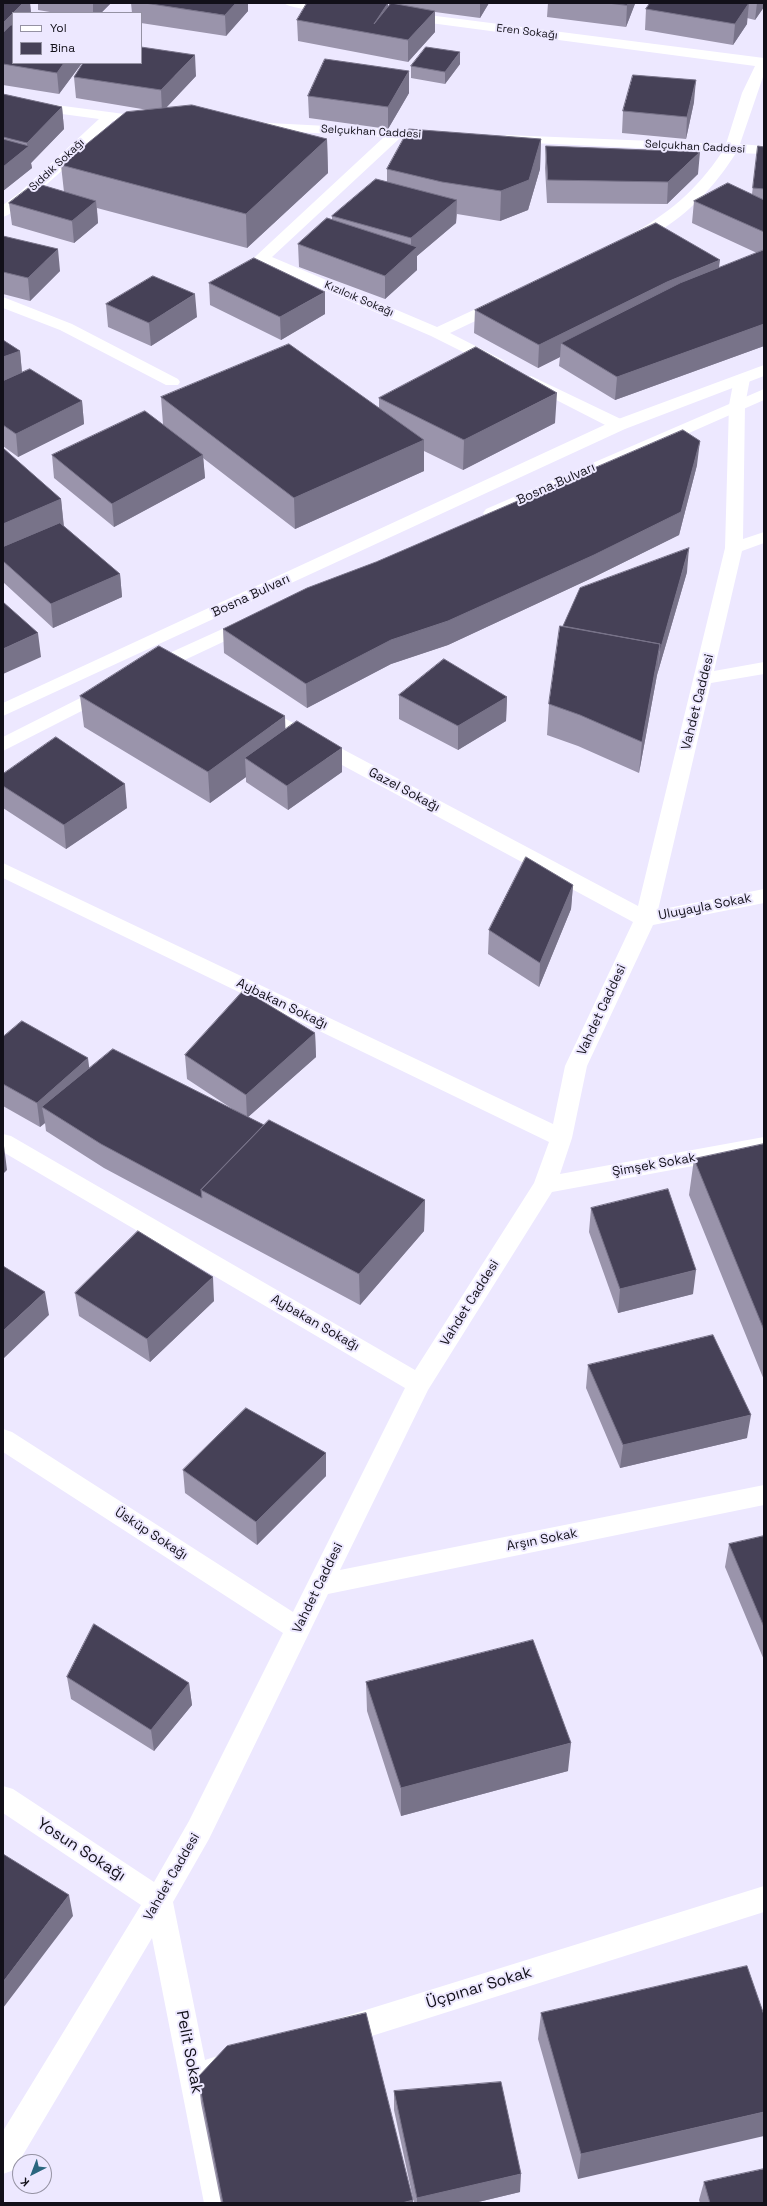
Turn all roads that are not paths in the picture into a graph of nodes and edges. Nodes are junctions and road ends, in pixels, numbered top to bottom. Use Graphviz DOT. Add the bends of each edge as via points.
graph roads {
  1 [pos="291,3"];
  2 [pos="346,9"];
  3 [pos="394,15"];
  4 [pos="764,62"];
  5 [pos="3,102"];
  6 [pos="109,117"];
  7 [pos="159,122"];
  8 [pos="238,125"];
  9 [pos="397,133"];
  10 [pos="452,135"];
  11 [pos="500,138"];
  12 [pos="731,148"];
  13 [pos="764,150"];
  14 [pos="3,212"];
  15 [pos="621,245"];
  16 [pos="515,297"];
  17 [pos="3,302"];
  18 [pos="437,332"];
  19 [pos="764,370"];
  20 [pos="742,379"];
  21 [pos="172,382"];
  22 [pos="764,394"];
  23 [pos="738,405"];
  24 [pos="619,425"];
  25 [pos="480,518"];
  26 [pos="764,537"];
  27 [pos="734,548"];
  28 [pos="264,616"];
  29 [pos="163,662"];
  30 [pos="764,668"];
  31 [pos="184,673"];
  32 [pos="704,678"];
  33 [pos="247,706"];
  34 [pos="3,710"];
  35 [pos="3,745"];
  36 [pos="3,870"];
  37 [pos="764,896"];
  38 [pos="645,919"];
  39 [pos="561,1138"];
  40 [pos="3,1142"];
  41 [pos="764,1145"];
  42 [pos="545,1185"];
  43 [pos="419,1384"];
  44 [pos="3,1439"];
  45 [pos="764,1495"];
  46 [pos="320,1584"];
  47 [pos="298,1629"];
  48 [pos="3,1798"];
  49 [pos="764,1899"];
  50 [pos="159,1901"];
  51 [pos="316,2040"];
  52 [pos="255,2058"];
  53 [pos="194,2078"];
  54 [pos="3,2159"];
  55 [pos="219,2203"];
  1 -- 2 [label="street"];
  3 -- 4 [label="street, Eren Sokağı"];
  4 -- 12 [label="street"];
  5 -- 6 [label="street"];
  6 -- 7 [label="street"];
  6 -- 14 [label="street, Sıddık Sokağı" via="24,196"];
  8 -- 9 [label="street, Selçukhan Caddesi"];
  9 -- 10 [label="street, Selçukhan Caddesi"];
  9 -- 18 [label="street, Kızılcık Sokağı" via="262,258"];
  11 -- 12 [label="street, Selçukhan Caddesi"];
  12 -- 13 [label="street, Selçukhan Caddesi"];
  12 -- 15 [label="street" via="692,202 656,228"];
  16 -- 18 [label="street"];
  17 -- 21 [label="street" via="66,327"];
  18 -- 24 [label="street, Kızılcık Sokağı"];
  19 -- 20 [label="street, Bosna Bulvarı"];
  20 -- 23 [label="street, Vahdet Caddesi"];
  20 -- 24 [label="street, Bosna Bulvarı"];
  22 -- 23 [label="street, Bosna Bulvarı"];
  23 -- 25 [label="street, Bosna Bulvarı"];
  23 -- 27 [label="street, Vahdet Caddesi"];
  24 -- 34 [label="street, Bosna Bulvarı"];
  26 -- 27 [label="street"];
  27 -- 32 [label="street, Vahdet Caddesi"];
  28 -- 29 [label="street, Bosna Bulvarı"];
  29 -- 31 [label="street"];
  29 -- 35 [label="street, Bosna Bulvarı"];
  30 -- 32 [label="street"];
  32 -- 38 [label="street, Vahdet Caddesi"];
  33 -- 38 [label="street, Gazel Sokağı"];
  36 -- 39 [label="street, Aybakan Sokağı"];
  37 -- 38 [label="street, Uluyayla Sokak"];
  38 -- 39 [label="street, Vahdet Caddesi" via="576,1066"];
  39 -- 42 [label="street, Vahdet Caddesi"];
  40 -- 43 [label="street, Aybakan Sokağı"];
  41 -- 42 [label="street, Şimşek Sokak"];
  42 -- 43 [label="street, Vahdet Caddesi"];
  43 -- 46 [label="street, Vahdet Caddesi"];
  44 -- 47 [label="street, Üsküp Sokağı"];
  45 -- 46 [label="street, Arşın Sokak"];
  46 -- 47 [label="street, Vahdet Caddesi"];
  47 -- 50 [label="street, Vahdet Caddesi" via="199,1830"];
  48 -- 50 [label="street, Yosun Sokağı"];
  49 -- 51 [label="street, Üçpınar Sokak"];
  50 -- 53 [label="street, Pelit Sokak"];
  50 -- 54 [label="street, Vahdet Caddesi"];
  52 -- 53 [label="street"];
  53 -- 55 [label="street, Pelit Sokak"];
}
